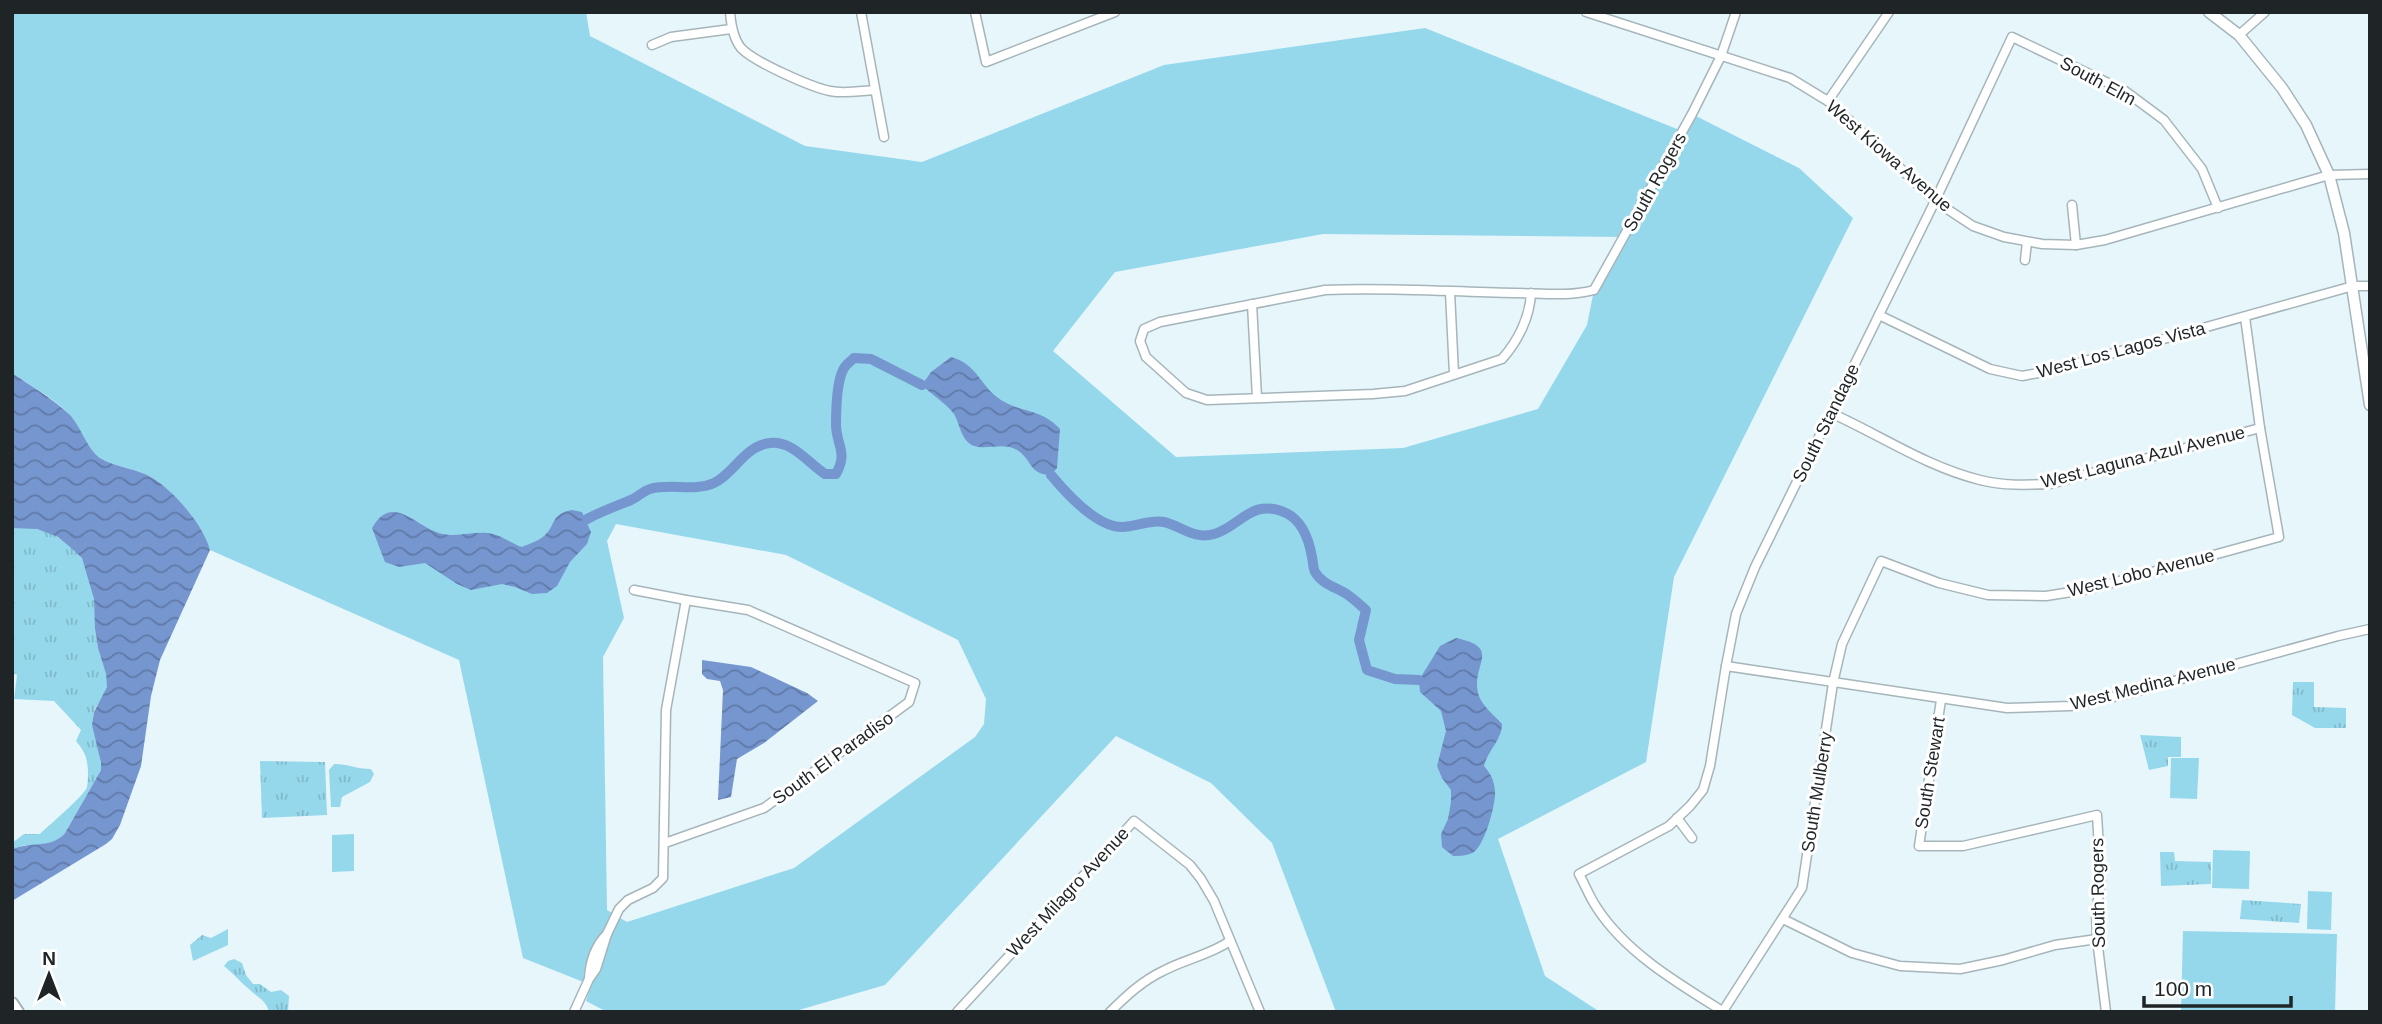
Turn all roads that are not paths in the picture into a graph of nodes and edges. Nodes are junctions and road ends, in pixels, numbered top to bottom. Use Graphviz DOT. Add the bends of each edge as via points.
graph roads {
  1 [pos="730,12"];
  2 [pos="861,12"];
  3 [pos="975,12"];
  4 [pos="1115,12"];
  5 [pos="1586,12"];
  6 [pos="1736,12"];
  7 [pos="1889,12"];
  8 [pos="2209,12"];
  9 [pos="2265,12"];
  10 [pos="731,29"];
  11 [pos="2239,35"];
  12 [pos="2011,37"];
  13 [pos="652,46"];
  14 [pos="1721,56"];
  15 [pos="874,89"];
  16 [pos="1828,101"];
  17 [pos="884,136"];
  18 [pos="2370,174"];
  19 [pos="2329,175"];
  20 [pos="1935,201"];
  21 [pos="2072,205"];
  22 [pos="2218,208"];
  23 [pos="2027,242"];
  24 [pos="2076,245"];
  25 [pos="2025,260"];
  26 [pos="2353,286"];
  27 [pos="2370,286"];
  28 [pos="1450,292"];
  29 [pos="1531,293"];
  30 [pos="1252,304"];
  31 [pos="1879,315"];
  32 [pos="2245,317"];
  33 [pos="1454,374"];
  34 [pos="1257,398"];
  35 [pos="2369,399"];
  36 [pos="1831,413"];
  37 [pos="2260,428"];
  38 [pos="1881,561"];
  39 [pos="634,590"];
  40 [pos="686,600"];
  41 [pos="2370,629"];
  42 [pos="1726,666"];
  43 [pos="1833,684"];
  44 [pos="1941,700"];
  45 [pos="2097,815"];
  46 [pos="1677,818"];
  47 [pos="1692,838"];
  48 [pos="665,844"];
  49 [pos="1783,919"];
  50 [pos="2097,939"];
  51 [pos="1230,941"];
  52 [pos="12,1003"];
  53 [pos="1724,1011"];
  54 [pos="18,1012"];
  55 [pos="575,1012"];
  56 [pos="957,1012"];
  57 [pos="1110,1012"];
  58 [pos="1260,1012"];
  59 [pos="2106,1012"];
  1 -- 10 [label="street"];
  2 -- 15 [label="street"];
  3 -- 4 [label="street" via="986,62"];
  5 -- 14 [label="street, West Kiowa Avenue"];
  6 -- 14 [label="street, South Rogers"];
  7 -- 16 [label="street"];
  8 -- 11 [label="street"];
  9 -- 11 [label="street"];
  10 -- 13 [label="street" via="671,37"];
  10 -- 15 [label="street" via="741,48 752,56 813,86 848,92"];
  11 -- 19 [label="street" via="2306,125"];
  12 -- 20 [label="street, South Standage"];
  12 -- 22 [label="street, South Elm" via="2125,91 2164,120 2203,169"];
  14 -- 16 [label="street, West Kiowa Avenue" via="1790,78"];
  14 -- 29 [label="street, South Rogers" via="1594,290"];
  15 -- 17 [label="street"];
  16 -- 20 [label="street, West Kiowa Avenue"];
  18 -- 19 [label="street, West Kiowa Avenue"];
  19 -- 22 [label="street, West Kiowa Avenue"];
  19 -- 26 [label="street"];
  20 -- 23 [label="street, West Kiowa Avenue" via="1973,226"];
  20 -- 31 [label="street, South Standage"];
  21 -- 24 [label="street"];
  22 -- 24 [label="street, West Kiowa Avenue"];
  23 -- 24 [label="street, West Kiowa Avenue"];
  23 -- 25 [label="street"];
  26 -- 27 [label="street, West Los Lagos Vista"];
  26 -- 32 [label="street, West Los Lagos Vista"];
  26 -- 35 [label="street"];
  28 -- 29 [label="street, South Rogers"];
  28 -- 30 [label="street, South Rogers" via="1335,290"];
  28 -- 33 [label="street"];
  29 -- 33 [label="street, South Rogers" via="1530,312 1502,359"];
  30 -- 34 [label="street"];
  30 -- 34 [label="street, South Rogers" via="1160,322 1144,329 1140,341 1146,357 1186,393 1207,400"];
  31 -- 32 [label="street, West Los Lagos Vista" via="1990,369 2022,376"];
  31 -- 36 [label="street, South Standage"];
  32 -- 37 [label="street"];
  33 -- 34 [label="street, South Rogers" via="1405,391"];
  36 -- 37 [label="street, West Laguna Azul Avenue" via="1946,469 1981,481 2018,485 2050,484"];
  36 -- 42 [label="street, South Standage" via="1755,567 1736,614"];
  37 -- 38 [label="street, West Lobo Avenue" via="2279,537 2090,589 2046,596 1988,595"];
  38 -- 43 [label="street, South Mulberry" via="1842,644"];
  39 -- 40 [label="street, South El Paradiso"];
  40 -- 48 [label="street" via="666,710"];
  40 -- 48 [label="street, South El Paradiso" via="748,610 915,684 909,702 764,808"];
  41 -- 44 [label="street, West Medina Avenue" via="2070,706 2007,708"];
  42 -- 43 [label="street, West Medina Avenue"];
  42 -- 46 [label="street, South Standage" via="1703,790"];
  43 -- 44 [label="street, West Medina Avenue"];
  43 -- 49 [label="street, South Mulberry" via="1802,887"];
  44 -- 45 [label="street, South Stewart" via="1919,846 1963,846"];
  45 -- 50 [label="street, South Rogers" via="2101,881"];
  46 -- 47 [label="street"];
  46 -- 53 [label="street, South Standage" via="1579,874 1597,908 1625,940 1657,969"];
  48 -- 55 [label="street" via="663,878 620,909 600,941"];
  49 -- 50 [label="street" via="1852,953 1900,966 1960,969"];
  49 -- 53 [label="street, South Mulberry"];
  50 -- 59 [label="street, South Rogers"];
  51 -- 56 [label="street, West Milagro Avenue" via="1196,872 1134,821"];
  51 -- 57 [label="street" via="1163,970 1132,990"];
  51 -- 58 [label="street, West Milagro Avenue"];
  52 -- 54 [label="main road"];
}
